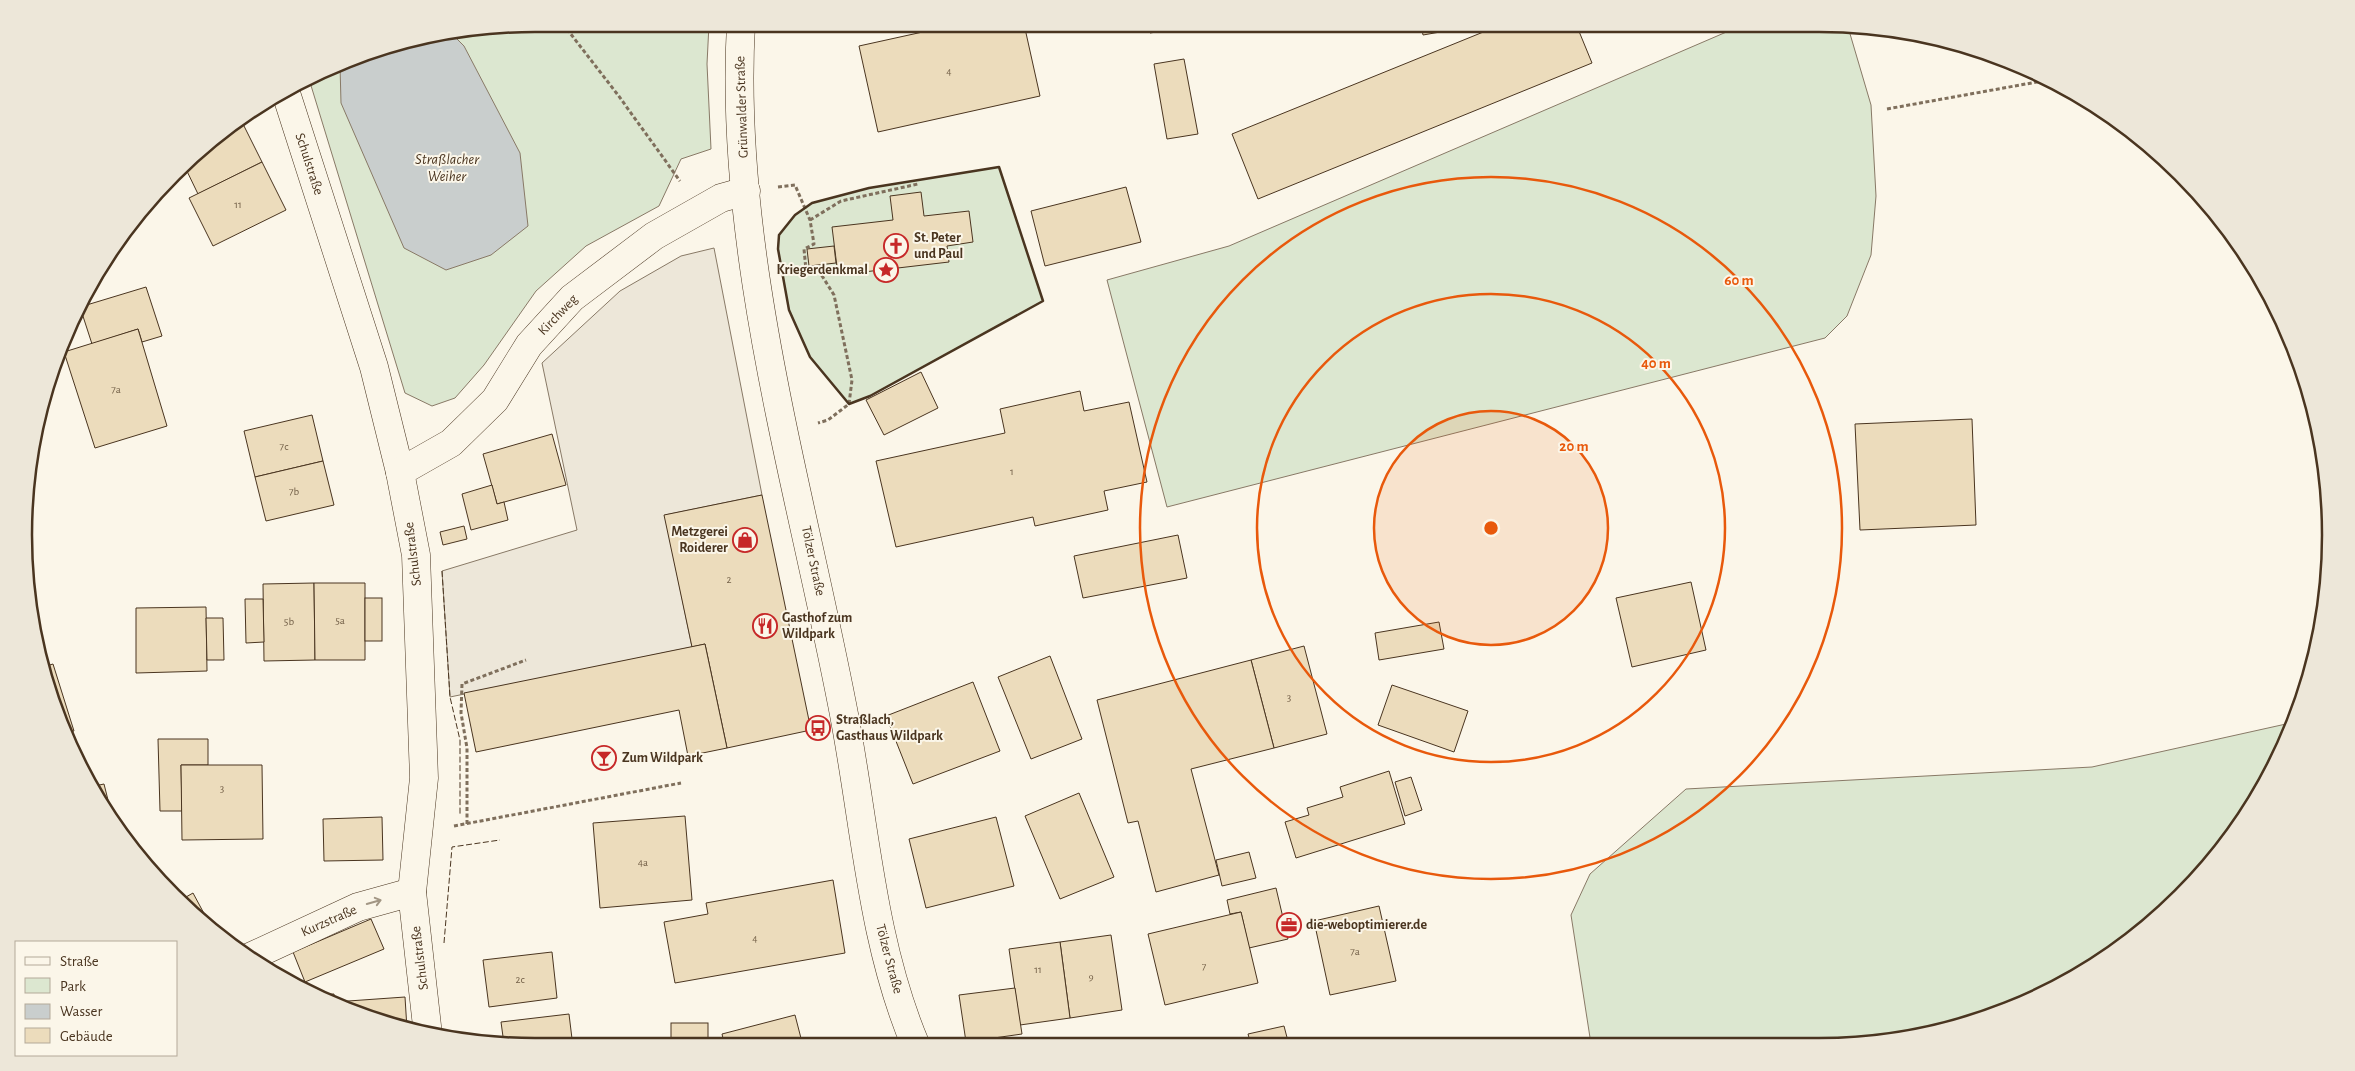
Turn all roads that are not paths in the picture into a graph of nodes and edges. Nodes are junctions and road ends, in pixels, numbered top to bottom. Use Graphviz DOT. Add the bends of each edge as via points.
graph roads {
  1 [pos="741,32"];
  2 [pos="288,98"];
  3 [pos="746,191"];
  4 [pos="400,472"];
  5 [pos="412,892"];
  6 [pos="256,954"];
  7 [pos="427,1027"];
  8 [pos="913,1038"];
  1 -- 3 [label="street, Grünwalder Straße" via="739,66"];
  2 -- 4 [label="street, Schulstraße" via="374,367"];
  3 -- 4 [label="street, Kirchweg" via="700,208 654,236 572,298 529,345 495,400 451,443"];
  3 -- 8 [label="street, Tölzer Straße" via="750,246 785,433 846,724 876,912"];
  4 -- 5 [label="street, Schulstraße" via="416,555 424,778"];
  6 -- 5 [label="street, Kurzstraße, one-way" via="358,907"];
  5 -- 7 [label="street, Schulstraße"];
}
